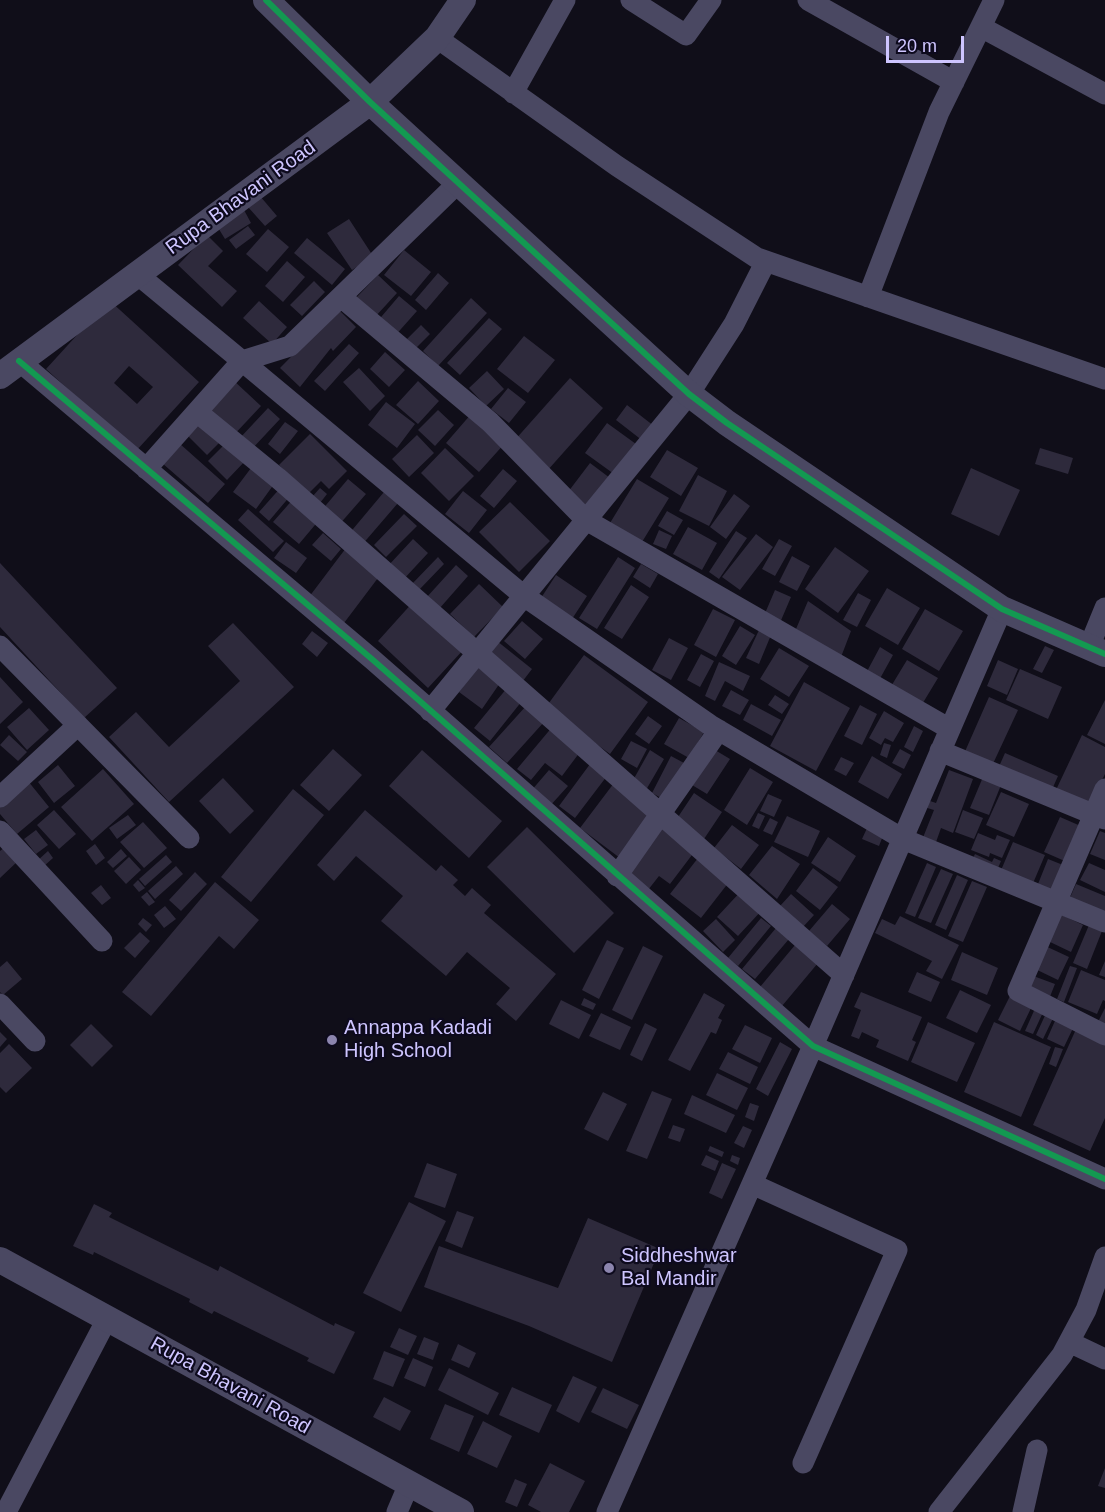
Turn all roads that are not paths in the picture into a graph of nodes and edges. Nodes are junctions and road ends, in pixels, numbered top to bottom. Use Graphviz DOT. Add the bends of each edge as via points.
graph roads {
  1 [pos="266,0"];
  2 [pos="463,0"];
  3 [pos="566,0"];
  4 [pos="631,0"];
  5 [pos="711,0"];
  6 [pos="808,0"];
  7 [pos="994,0"];
  8 [pos="981,27"];
  9 [pos="436,38"];
  10 [pos="954,82"];
  11 [pos="513,93"];
  12 [pos="1105,94"];
  13 [pos="370,102"];
  14 [pos="459,182"];
  15 [pos="766,261"];
  16 [pos="137,274"];
  17 [pos="341,297"];
  18 [pos="868,297"];
  19 [pos="242,361"];
  20 [pos="10,368"];
  21 [pos="1105,379"];
  22 [pos="689,394"];
  23 [pos="197,412"];
  24 [pos="146,469"];
  25 [pos="586,520"];
  26 [pos="524,596"];
  27 [pos="1105,608"];
  28 [pos="1002,609"];
  29 [pos="0,646"];
  30 [pos="1097,650"];
  31 [pos="477,654"];
  32 [pos="430,711"];
  33 [pos="78,725"];
  34 [pos="950,729"];
  35 [pos="719,730"];
  36 [pos="940,751"];
  37 [pos="1105,789"];
  38 [pos="0,797"];
  39 [pos="660,814"];
  40 [pos="1100,817"];
  41 [pos="0,831"];
  42 [pos="189,838"];
  43 [pos="903,838"];
  44 [pos="617,876"];
  45 [pos="1057,902"];
  46 [pos="1105,922"];
  47 [pos="102,941"];
  48 [pos="844,975"];
  49 [pos="0,1004"];
  50 [pos="1105,1035"];
  51 [pos="35,1041"];
  52 [pos="813,1046"];
  53 [pos="1105,1179"];
  54 [pos="752,1184"];
  55 [pos="1105,1257"];
  56 [pos="0,1260"];
  57 [pos="107,1319"];
  58 [pos="1069,1342"];
  59 [pos="1105,1359"];
  60 [pos="1037,1450"];
  61 [pos="803,1463"];
  62 [pos="409,1484"];
  63 [pos="11,1506"];
  64 [pos="397,1512"];
  65 [pos="461,1512"];
  66 [pos="607,1512"];
  67 [pos="939,1512"];
  68 [pos="1023,1512"];
  1 -- 13 [label="street"];
  2 -- 9 [label="street, Rupa Bhavani Road"];
  3 -- 11 [label="street"];
  4 -- 5 [label="street" via="686,35"];
  6 -- 10 [label="street"];
  7 -- 8 [label="street"];
  8 -- 10 [label="street"];
  8 -- 12 [label="street"];
  9 -- 11 [label="street"];
  9 -- 13 [label="street, Rupa Bhavani Road"];
  10 -- 18 [label="street"];
  11 -- 15 [label="street" via="617,166"];
  13 -- 14 [label="street"];
  13 -- 16 [label="street, Rupa Bhavani Road"];
  14 -- 17 [label="street"];
  14 -- 22 [label="street"];
  15 -- 18 [label="street"];
  15 -- 22 [label="street" via="734,324"];
  16 -- 19 [label="street"];
  16 -- 20 [label="street, Rupa Bhavani Road"];
  17 -- 19 [label="street" via="290,346"];
  17 -- 25 [label="street" via="489,422"];
  18 -- 21 [label="street"];
  19 -- 23 [label="street"];
  19 -- 26 [label="street"];
  20 -- 24 [label="street"];
  22 -- 25 [label="street"];
  22 -- 28 [label="street"];
  23 -- 24 [label="street"];
  23 -- 31 [label="street"];
  24 -- 32 [label="street"];
  25 -- 26 [label="street"];
  25 -- 34 [label="street"];
  26 -- 31 [label="street"];
  26 -- 35 [label="street"];
  27 -- 30 [label="street"];
  28 -- 30 [label="street"];
  28 -- 34 [label="street"];
  29 -- 33 [label="street"];
  31 -- 32 [label="street"];
  31 -- 39 [label="street"];
  32 -- 44 [label="street"];
  33 -- 38 [label="street"];
  33 -- 42 [label="street"];
  34 -- 36 [label="street"];
  35 -- 39 [label="street"];
  35 -- 43 [label="street"];
  36 -- 40 [label="street"];
  36 -- 43 [label="street"];
  37 -- 40 [label="street"];
  39 -- 44 [label="street"];
  39 -- 48 [label="street"];
  40 -- 45 [label="street"];
  41 -- 47 [label="street"];
  43 -- 45 [label="street"];
  43 -- 48 [label="street"];
  44 -- 52 [label="street"];
  45 -- 46 [label="street"];
  45 -- 50 [label="street" via="1018,991"];
  48 -- 52 [label="street"];
  49 -- 51 [label="street"];
  52 -- 53 [label="street"];
  52 -- 54 [label="street"];
  54 -- 61 [label="street" via="897,1250"];
  54 -- 66 [label="street"];
  55 -- 58 [label="street" via="1086,1310"];
  56 -- 57 [label="street, Rupa Bhavani Road"];
  57 -- 62 [label="street, Rupa Bhavani Road"];
  57 -- 63 [label="street"];
  58 -- 59 [label="street"];
  58 -- 67 [label="street"];
  60 -- 68 [label="street"];
  62 -- 64 [label="street"];
  62 -- 65 [label="street, Rupa Bhavani Road"];
}
